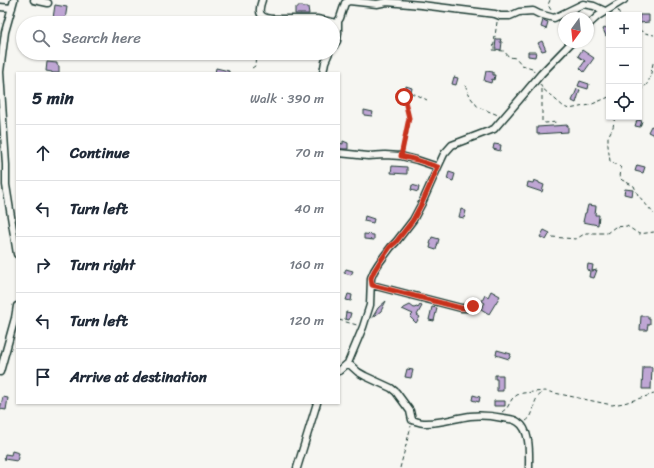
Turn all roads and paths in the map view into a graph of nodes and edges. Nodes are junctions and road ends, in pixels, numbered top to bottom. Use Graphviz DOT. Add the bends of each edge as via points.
graph roads {
  1 [pos="14,0"];
  2 [pos="34,0"];
  3 [pos="262,0"];
  4 [pos="550,0"];
  5 [pos="624,0"];
  6 [pos="48,3"];
  7 [pos="0,7"];
  8 [pos="12,8"];
  9 [pos="605,11"];
  10 [pos="261,16"];
  11 [pos="340,18"];
  12 [pos="554,18"];
  13 [pos="594,20"];
  14 [pos="642,32"];
  15 [pos="654,35"];
  16 [pos="566,48"];
  17 [pos="255,60"];
  18 [pos="326,60"];
  19 [pos="654,60"];
  20 [pos="252,68"];
  21 [pos="323,72"];
  22 [pos="465,85"];
  23 [pos="542,88"];
  24 [pos="642,89"];
  25 [pos="427,100"];
  26 [pos="504,117"];
  27 [pos="614,120"];
  28 [pos="558,122"];
  29 [pos="340,153"];
  30 [pos="401,156"];
  31 [pos="438,167"];
  32 [pos="654,214"];
  33 [pos="654,232"];
  34 [pos="552,237"];
  35 [pos="16,248"];
  36 [pos="372,285"];
  37 [pos="473,306"];
  38 [pos="16,312"];
  39 [pos="340,320"];
  40 [pos="363,327"];
  41 [pos="348,362"];
  42 [pos="340,370"];
  43 [pos="0,372"];
  44 [pos="545,391"];
  45 [pos="654,394"];
  46 [pos="317,404"];
  47 [pos="497,417"];
  48 [pos="412,420"];
  49 [pos="520,423"];
  50 [pos="297,468"];
  51 [pos="400,468"];
  52 [pos="529,468"];
  1 -- 8 [label="street"];
  2 -- 6 [label="street"];
  3 -- 10 [label="street"];
  4 -- 12 [label="path" via="548,5"];
  5 -- 9 [label="street"];
  7 -- 8 [label="street"];
  8 -- 35 [label="street" via="5,32 0,72 6,185"];
  9 -- 12 [label="street" via="584,4"];
  9 -- 13 [label="street"];
  11 -- 12 [label="street" via="348,1 421,5 505,16 533,11"];
  14 -- 15 [label="path"];
  16 -- 26 [label="street"];
  17 -- 20 [label="path"];
  18 -- 21 [label="street"];
  19 -- 24 [label="path" via="649,80"];
  22 -- 26 [label="path" via="478,107"];
  23 -- 28 [label="path" via="542,121"];
  25 -- 30 [label="path" via="414,93 404,95 409,118"];
  26 -- 31 [label="street" via="494,129 452,145"];
  27 -- 32 [label="path" via="608,137 610,161 621,168 620,178 634,186"];
  29 -- 30 [label="street"];
  30 -- 31 [label="street"];
  31 -- 36 [label="street" via="413,220 374,271"];
  33 -- 34 [label="path" via="639,234 627,226 615,227 607,233 586,233 576,239"];
  36 -- 37 [label="street" via="461,308"];
  36 -- 40 [label="street" via="370,305"];
  38 -- 43 [label="street"];
  39 -- 40 [label="path"];
  40 -- 41 [label="street"];
  41 -- 42 [label="street"];
  41 -- 48 [label="street" via="358,372 396,392 410,410"];
  44 -- 45 [label="path" via="612,405 624,404"];
  44 -- 47 [label="path" via="517,395"];
  44 -- 49 [label="path" via="536,399 530,419"];
  46 -- 50 [label="street"];
  47 -- 48 [label="street" via="471,416 435,423"];
  47 -- 49 [label="street" via="513,419"];
  48 -- 51 [label="path"];
  49 -- 52 [label="street" via="529,444"];
}
